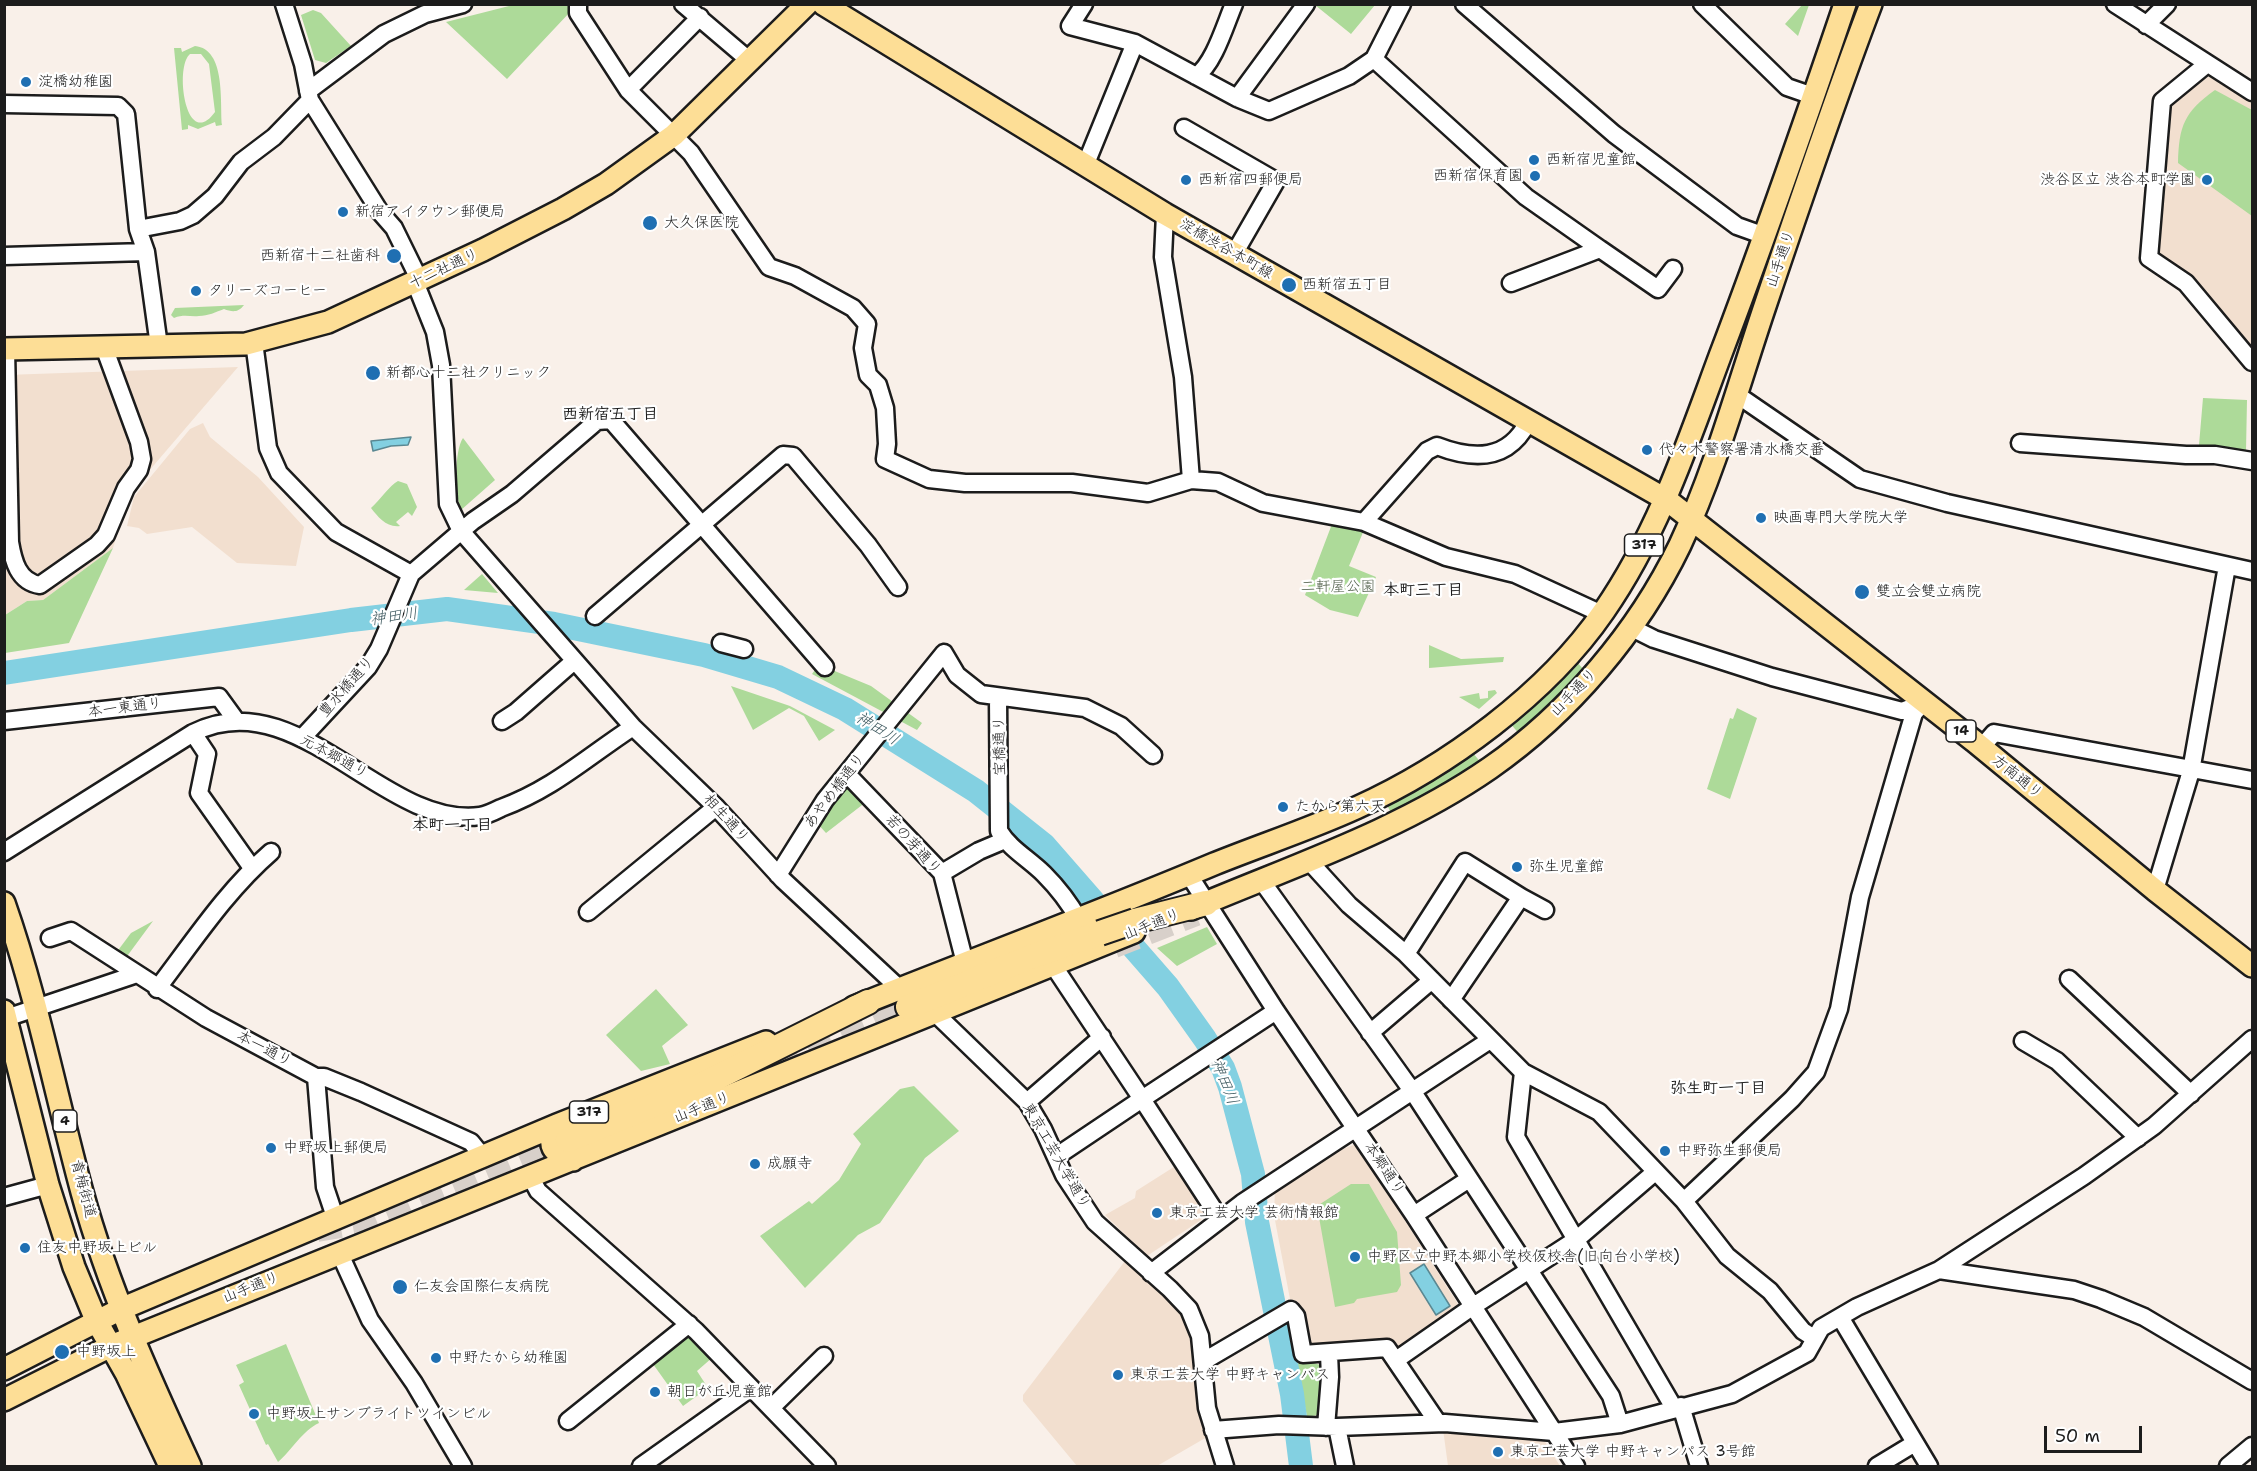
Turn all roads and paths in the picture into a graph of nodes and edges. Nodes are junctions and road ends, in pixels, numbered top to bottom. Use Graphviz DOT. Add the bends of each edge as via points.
graph roads {
  1 [pos="284,4"];
  2 [pos="463,4"];
  3 [pos="578,4"];
  4 [pos="683,4"];
  5 [pos="807,4"];
  6 [pos="823,4"];
  7 [pos="1084,4"];
  8 [pos="1234,4"];
  9 [pos="1306,4"];
  10 [pos="1402,4"];
  11 [pos="1464,4"];
  12 [pos="1702,4"];
  13 [pos="1845,4"];
  14 [pos="1871,4"];
  15 [pos="2115,4"];
  16 [pos="2167,4"];
  17 [pos="700,17"];
  18 [pos="2146,25"];
  19 [pos="1135,43"];
  20 [pos="1374,59"];
  21 [pos="750,61"];
  22 [pos="2207,64"];
  23 [pos="1196,76"];
  24 [pos="628,90"];
  25 [pos="2253,92"];
  26 [pos="309,96"];
  27 [pos="1813,96"];
  28 [pos="1237,98"];
  29 [pos="4,104"];
  30 [pos="1184,128"];
  31 [pos="674,135"];
  32 [pos="1085,166"];
  33 [pos="1166,214"];
  34 [pos="138,229"];
  35 [pos="1765,236"];
  36 [pos="1600,249"];
  37 [pos="146,252"];
  38 [pos="1234,254"];
  39 [pos="4,256"];
  40 [pos="1673,269"];
  41 [pos="417,281"];
  42 [pos="1511,283"];
  43 [pos="254,342"];
  44 [pos="159,346"];
  45 [pos="104,347"];
  46 [pos="5,349"];
  47 [pos="2253,362"];
  48 [pos="1736,394"];
  49 [pos="1528,422"];
  50 [pos="2020,443"];
  51 [pos="2253,460"];
  52 [pos="1191,480"];
  53 [pos="1666,500"];
  54 [pos="1691,518"];
  55 [pos="1364,522"];
  56 [pos="701,525"];
  57 [pos="461,531"];
  58 [pos="2227,566"];
  59 [pos="2253,571"];
  60 [pos="411,574"];
  61 [pos="898,587"];
  62 [pos="1602,614"];
  63 [pos="595,616"];
  64 [pos="1630,627"];
  65 [pos="721,643"];
  66 [pos="744,649"];
  67 [pos="573,662"];
  68 [pos="825,667"];
  69 [pos="999,698"];
  70 [pos="1924,702"];
  71 [pos="234,719"];
  72 [pos="4,721"];
  73 [pos="502,721"];
  74 [pos="635,729"];
  75 [pos="193,732"];
  76 [pos="302,738"];
  77 [pos="1981,748"];
  78 [pos="1153,754"];
  79 [pos="2191,771"];
  80 [pos="847,774"];
  81 [pos="2253,780"];
  82 [pos="716,807"];
  83 [pos="1002,835"];
  84 [pos="4,852"];
  85 [pos="270,852"];
  86 [pos="1309,861"];
  87 [pos="252,868"];
  88 [pos="942,873"];
  89 [pos="778,875"];
  90 [pos="1189,875"];
  91 [pos="1262,880"];
  92 [pos="2155,890"];
  93 [pos="1521,897"];
  94 [pos="4,903"];
  95 [pos="1206,903"];
  96 [pos="1545,910"];
  97 [pos="588,912"];
  98 [pos="1132,918"];
  99 [pos="1093,928"];
  100 [pos="50,938"];
  101 [pos="1406,954"];
  102 [pos="965,963"];
  103 [pos="1053,965"];
  104 [pos="2253,966"];
  105 [pos="137,974"];
  106 [pos="2069,979"];
  107 [pos="1432,980"];
  108 [pos="157,989"];
  109 [pos="904,998"];
  110 [pos="1452,1000"];
  111 [pos="868,1002"];
  112 [pos="36,1008"];
  113 [pos="1276,1011"];
  114 [pos="5,1014"];
  115 [pos="936,1014"];
  116 [pos="1370,1033"];
  117 [pos="1101,1037"];
  118 [pos="2253,1039"];
  119 [pos="1490,1040"];
  120 [pos="2023,1041"];
  121 [pos="1523,1072"];
  122 [pos="316,1077"];
  123 [pos="1413,1092"];
  124 [pos="2191,1094"];
  125 [pos="1142,1099"];
  126 [pos="1027,1102"];
  127 [pos="1357,1129"];
  128 [pos="2138,1138"];
  129 [pos="566,1142"];
  130 [pos="1057,1156"];
  131 [pos="484,1158"];
  132 [pos="1655,1172"];
  133 [pos="530,1176"];
  134 [pos="1469,1179"];
  135 [pos="48,1185"];
  136 [pos="4,1197"];
  137 [pos="1684,1202"];
  138 [pos="1414,1215"];
  139 [pos="1220,1219"];
  140 [pos="336,1220"];
  141 [pos="1577,1239"];
  142 [pos="339,1252"];
  143 [pos="1528,1270"];
  144 [pos="1939,1270"];
  145 [pos="1151,1273"];
  146 [pos="1472,1306"];
  147 [pos="121,1309"];
  148 [pos="1840,1317"];
  149 [pos="96,1320"];
  150 [pos="689,1324"];
  151 [pos="132,1337"];
  152 [pos="1814,1338"];
  153 [pos="111,1346"];
  154 [pos="38,1351"];
  155 [pos="1329,1354"];
  156 [pos="824,1356"];
  157 [pos="1396,1360"];
  158 [pos="1204,1361"];
  159 [pos="4,1369"];
  160 [pos="51,1376"];
  161 [pos="2253,1381"];
  162 [pos="751,1388"];
  163 [pos="4,1400"];
  164 [pos="1678,1407"];
  165 [pos="771,1408"];
  166 [pos="568,1421"];
  167 [pos="1438,1424"];
  168 [pos="1620,1424"];
  169 [pos="1213,1430"];
  170 [pos="1334,1431"];
  171 [pos="1554,1432"];
  172 [pos="1915,1443"];
  173 [pos="2253,1446"];
  174 [pos="170,1467"];
  175 [pos="190,1467"];
  176 [pos="463,1467"];
  177 [pos="641,1467"];
  178 [pos="827,1467"];
  179 [pos="1225,1467"];
  180 [pos="1345,1467"];
  181 [pos="1576,1467"];
  182 [pos="1699,1467"];
  183 [pos="1877,1467"];
  184 [pos="1929,1467"];
  185 [pos="2228,1467"];
  1 -- 26 [label="street"];
  2 -- 26 [label="street" via="425,14 384,34"];
  3 -- 24 [label="street" via="578,13"];
  4 -- 17 [label="street"];
  5 -- 21 [label="main road, 十二社通り"];
  6 -- 32 [label="main road, 淀橋渋谷本町線"];
  7 -- 19 [label="street" via="1070,26"];
  8 -- 23 [label="street" via="1217,44"];
  9 -- 28 [label="street"];
  10 -- 20 [label="street"];
  11 -- 35 [label="street" via="1614,134 1737,226"];
  12 -- 27 [label="street" via="1787,87"];
  13 -- 27 [label="main road, 山手通り / 317"];
  14 -- 48 [label="main road, 山手通り / 317"];
  15 -- 18 [label="street"];
  16 -- 18 [label="street"];
  17 -- 21 [label="street"];
  17 -- 24 [label="street"];
  18 -- 22 [label="street"];
  19 -- 23 [label="street"];
  19 -- 32 [label="street"];
  20 -- 28 [label="street" via="1349,76 1269,111"];
  20 -- 36 [label="street" via="1526,197"];
  21 -- 31 [label="main road, 十二社通り"];
  22 -- 25 [label="street"];
  22 -- 47 [label="street" via="2162,101 2149,258 2186,284"];
  23 -- 28 [label="street"];
  24 -- 31 [label="street"];
  26 -- 34 [label="street" via="274,137 241,162 215,196 193,215"];
  26 -- 41 [label="street" via="380,212 394,228"];
  27 -- 35 [label="main road, 山手通り / 317"];
  29 -- 34 [label="street" via="118,106 126,114"];
  30 -- 38 [label="street" via="1276,181"];
  31 -- 41 [label="main road, 十二社通り" via="615,178 563,209"];
  31 -- 52 [label="street" via="691,153 769,267 795,276 853,308 867,324 863,348 868,375 878,385 885,408 885,459 929,479 965,483 1094,486 1148,493"];
  32 -- 33 [label="main road, 淀橋渋谷本町線"];
  33 -- 38 [label="main road, 淀橋渋谷本町線"];
  33 -- 52 [label="street" via="1163,257 1183,377"];
  34 -- 37 [label="street"];
  35 -- 53 [label="main road, 山手通り / 317"];
  36 -- 40 [label="street" via="1658,289"];
  36 -- 42 [label="street"];
  37 -- 39 [label="street"];
  37 -- 44 [label="street"];
  38 -- 49 [label="main road, 淀橋渋谷本町線"];
  41 -- 43 [label="main road, 十二社通り" via="328,322"];
  41 -- 57 [label="street" via="435,332 441,365 448,504"];
  43 -- 44 [label="main road, 十二社通り"];
  43 -- 60 [label="street" via="268,448 279,473 336,532"];
  44 -- 45 [label="main road, 十二社通り"];
  45 -- 46 [label="main road, 十二社通り"];
  45 -- 46 [label="street" via="142,459 106,535 40,585 20,574 13,562 10,542"];
  48 -- 54 [label="main road, 山手通り / 317"];
  48 -- 58 [label="street" via="1860,479 1947,503"];
  49 -- 53 [label="main road, 淀橋渋谷本町線"];
  49 -- 55 [label="street" via="1522,434 1502,450 1463,456 1437,446 1427,451"];
  50 -- 51 [label="street"];
  52 -- 55 [label="street" via="1218,483 1263,502"];
  53 -- 54 [label="main road, 方南通り / 14"];
  53 -- 62 [label="main road, 山手通り / 317" via="1654,528"];
  54 -- 64 [label="main road, 山手通り / 317" via="1658,587"];
  54 -- 70 [label="main road, 方南通り / 14"];
  55 -- 62 [label="street" via="1446,556 1515,574"];
  56 -- 57 [label="street" via="611,420 604,420 597,421 512,494"];
  56 -- 61 [label="street" via="783,455 793,456"];
  56 -- 63 [label="street"];
  56 -- 68 [label="street"];
  57 -- 60 [label="street"];
  57 -- 67 [label="street, 相生通り"];
  58 -- 59 [label="street"];
  58 -- 79 [label="street"];
  60 -- 76 [label="street, 豊水橋通り" via="368,667"];
  62 -- 90 [label="main road, 山手通り / 317" via="1528,694 1440,761 1356,808"];
  64 -- 70 [label="street" via="1654,639 1829,693 1902,711"];
  64 -- 86 [label="main road, 山手通り / 317" via="1569,700 1491,767 1408,817"];
  65 -- 66 [label="street"];
  67 -- 73 [label="street"];
  67 -- 74 [label="street, 相生通り"];
  69 -- 78 [label="street" via="1085,708 1121,726"];
  69 -- 80 [label="street, あやめ橋通り" via="981,694 967,685 944,653"];
  69 -- 83 [label="street, 宝橋通り"];
  70 -- 77 [label="main road, 方南通り / 14"];
  70 -- 137 [label="street" via="1914,713 1860,897 1839,1009 1816,1072"];
  71 -- 72 [label="street, 本一東通り" via="219,697"];
  71 -- 75 [label="street, 元本郷通り"];
  71 -- 76 [label="street, 元本郷通り"];
  74 -- 76 [label="street, 元本郷通り" via="546,789 480,816 447,815 417,804"];
  74 -- 82 [label="street, 相生通り"];
  75 -- 84 [label="street, 元本郷通り"];
  75 -- 87 [label="street" via="207,754 199,793"];
  77 -- 79 [label="street" via="1994,733"];
  77 -- 92 [label="main road, 方南通り / 14"];
  79 -- 81 [label="street"];
  79 -- 92 [label="street"];
  80 -- 88 [label="street, 若の芽通り"];
  80 -- 89 [label="street, あやめ橋通り" via="825,800"];
  82 -- 89 [label="street, 相生通り"];
  82 -- 97 [label="street"];
  83 -- 88 [label="street"];
  83 -- 99 [label="street"];
  85 -- 87 [label="street"];
  86 -- 91 [label="main road, 山手通り / 317"];
  86 -- 101 [label="street" via="1349,905"];
  87 -- 108 [label="street"];
  88 -- 102 [label="street, 若の芽通り"];
  89 -- 109 [label="street, 相生通り"];
  90 -- 95 [label="street, 本郷通り"];
  90 -- 98 [label="main road, 山手通り / 317"];
  91 -- 95 [label="main road, 山手通り / 317"];
  91 -- 116 [label="street"];
  92 -- 104 [label="main road, 方南通り / 14"];
  93 -- 96 [label="street"];
  93 -- 101 [label="street" via="1465,862"];
  93 -- 110 [label="street"];
  94 -- 112 [label="main road, 青梅街道 / 4"];
  95 -- 98 [label="highway"];
  95 -- 113 [label="street, 本郷通り"];
  98 -- 99 [label="highway, bridge"];
  99 -- 102 [label="main road"];
  99 -- 103 [label="main road, 山手通り / 317"];
  99 -- 109 [label="highway" via="1033,956"];
  100 -- 105 [label="street, 本一通り" via="71,931"];
  101 -- 107 [label="street"];
  102 -- 109 [label="main road"];
  103 -- 115 [label="main road, 山手通り / 317"];
  103 -- 117 [label="street"];
  105 -- 108 [label="street, 本一通り"];
  105 -- 112 [label="street"];
  106 -- 124 [label="street"];
  107 -- 110 [label="street"];
  107 -- 116 [label="street"];
  108 -- 122 [label="street, 本一通り"];
  109 -- 111 [label="main road"];
  110 -- 119 [label="street"];
  111 -- 129 [label="highway" via="700,1086"];
  112 -- 114 [label="street"];
  112 -- 147 [label="main road, 青梅街道 / 4" via="82,1192"];
  113 -- 125 [label="street"];
  113 -- 127 [label="street, 本郷通り"];
  114 -- 135 [label="main road, 4"];
  115 -- 126 [label="street, 東京工芸大学通り"];
  115 -- 129 [label="main road, 山手通り / 317"];
  116 -- 123 [label="street"];
  117 -- 125 [label="street"];
  117 -- 126 [label="street"];
  118 -- 124 [label="street"];
  119 -- 121 [label="street"];
  119 -- 123 [label="street"];
  120 -- 128 [label="street" via="2056,1061"];
  121 -- 132 [label="street" via="1599,1112"];
  121 -- 141 [label="street" via="1516,1137"];
  122 -- 131 [label="street, 本一通り" via="436,1125 471,1142"];
  122 -- 140 [label="street" via="325,1187"];
  123 -- 127 [label="street"];
  123 -- 134 [label="street"];
  124 -- 128 [label="street"];
  125 -- 130 [label="street"];
  125 -- 139 [label="street"];
  126 -- 130 [label="street, 東京工芸大学通り"];
  127 -- 138 [label="street, 本郷通り"];
  127 -- 139 [label="street"];
  128 -- 144 [label="street"];
  129 -- 131 [label="main road, 山手通り / 317"];
  129 -- 133 [label="main road, 山手通り / 317"];
  130 -- 145 [label="street, 東京工芸大学通り" via="1073,1191 1095,1222"];
  131 -- 140 [label="main road, 山手通り / 317"];
  132 -- 137 [label="street"];
  132 -- 141 [label="street"];
  133 -- 142 [label="main road, 山手通り / 317"];
  133 -- 150 [label="street" via="538,1191"];
  134 -- 138 [label="street"];
  134 -- 143 [label="street"];
  135 -- 136 [label="street"];
  135 -- 149 [label="main road, 4" via="74,1268"];
  137 -- 152 [label="street" via="1727,1256 1770,1292 1803,1331"];
  138 -- 146 [label="street, 本郷通り"];
  139 -- 145 [label="street"];
  140 -- 147 [label="main road, 山手通り / 317"];
  141 -- 143 [label="street"];
  141 -- 164 [label="street"];
  142 -- 151 [label="main road, 山手通り / 317"];
  142 -- 176 [label="street" via="370,1320 414,1383"];
  143 -- 146 [label="street"];
  143 -- 168 [label="street" via="1611,1396"];
  144 -- 148 [label="street"];
  144 -- 161 [label="street" via="2074,1290 2101,1299 2145,1317"];
  145 -- 158 [label="street, 東京工芸大学通り" via="1190,1309"];
  146 -- 157 [label="street"];
  146 -- 171 [label="street, 本郷通り"];
  147 -- 149 [label="main road, 山手通り / 317"];
  147 -- 151 [label="main road, 青梅街道 / 4"];
  148 -- 152 [label="street" via="1821,1328"];
  148 -- 172 [label="street"];
  149 -- 153 [label="main road, 4"];
  149 -- 154 [label="main road, 山手通り / 317"];
  150 -- 162 [label="street"];
  150 -- 166 [label="street"];
  151 -- 153 [label="main road, 山手通り / 317"];
  151 -- 175 [label="main road, 青梅街道 / 4"];
  152 -- 164 [label="street" via="1807,1353 1758,1381 1732,1394"];
  153 -- 160 [label="main road, 山手通り / 317"];
  153 -- 174 [label="main road, 4"];
  154 -- 159 [label="main road, 山手通り / 317"];
  154 -- 160 [label="main road"];
  155 -- 157 [label="street" via="1388,1348"];
  155 -- 158 [label="street" via="1303,1354 1296,1316 1291,1310"];
  155 -- 170 [label="street"];
  156 -- 165 [label="street"];
  157 -- 167 [label="street"];
  158 -- 169 [label="street, 東京工芸大学通り" via="1207,1408"];
  160 -- 163 [label="main road, 山手通り / 317"];
  162 -- 165 [label="street"];
  162 -- 177 [label="street"];
  164 -- 168 [label="street"];
  164 -- 182 [label="street"];
  165 -- 178 [label="street"];
  167 -- 170 [label="street"];
  167 -- 171 [label="street"];
  168 -- 171 [label="street"];
  169 -- 170 [label="street" via="1308,1425"];
  169 -- 179 [label="street, 東京工芸大学通り"];
  170 -- 180 [label="street"];
  171 -- 181 [label="street, 本郷通り"];
  172 -- 183 [label="street"];
  172 -- 184 [label="street"];
  173 -- 185 [label="street"];
}
